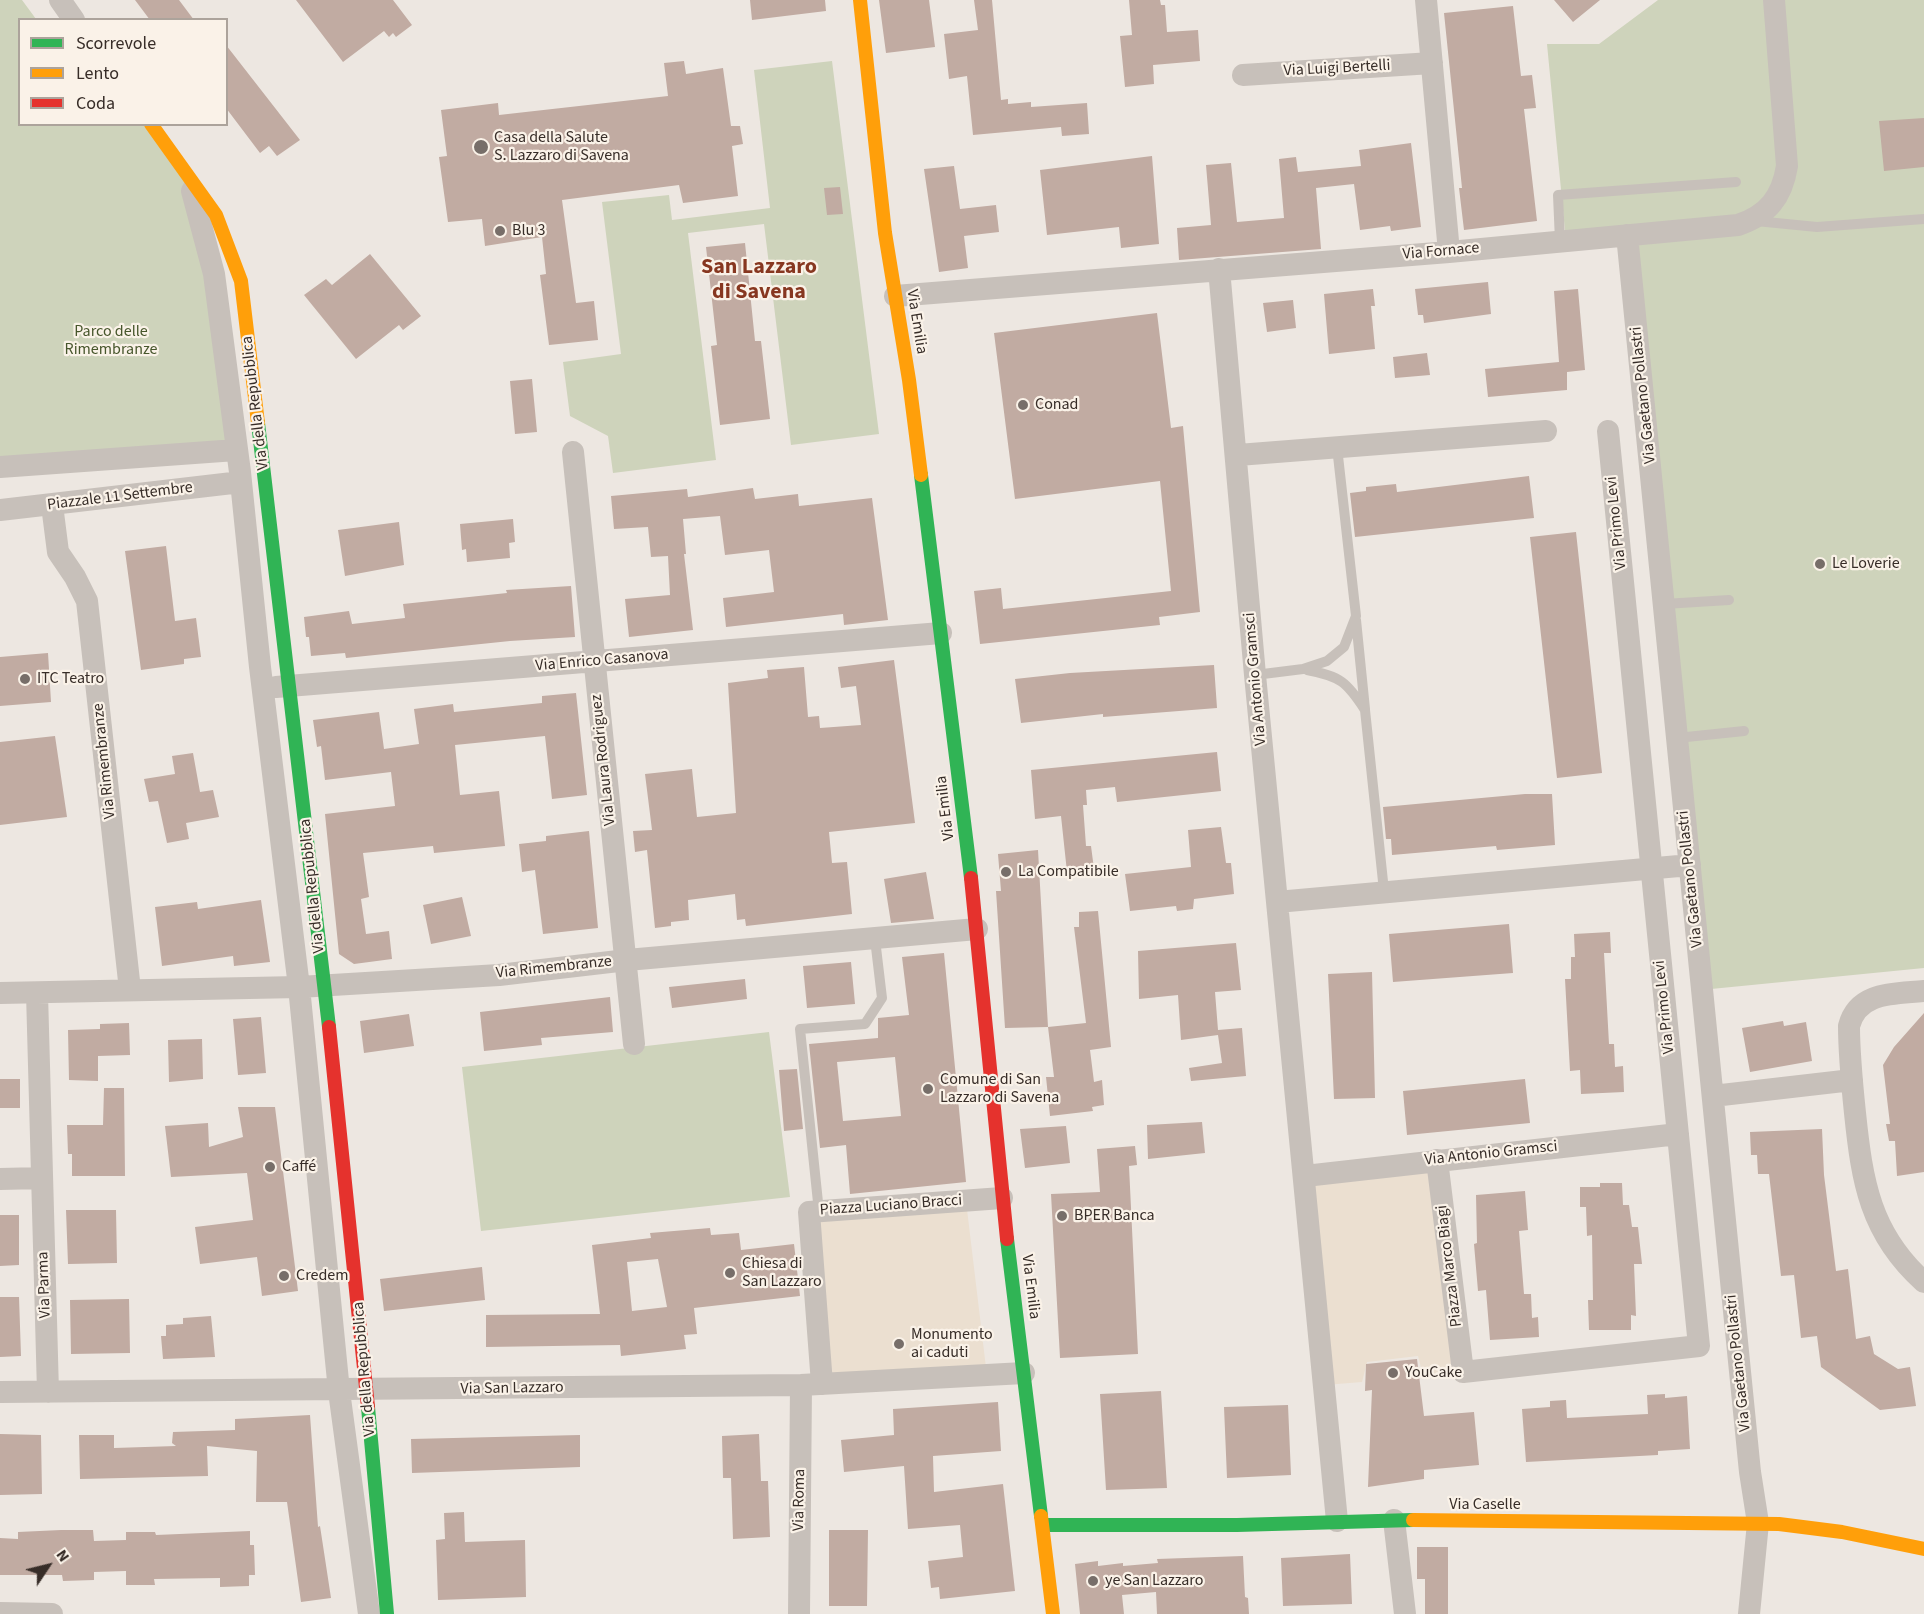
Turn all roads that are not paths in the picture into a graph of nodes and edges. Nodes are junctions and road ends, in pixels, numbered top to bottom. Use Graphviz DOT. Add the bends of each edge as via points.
graph roads {
  1 [pos="60,0"];
  2 [pos="860,0"];
  3 [pos="1426,0"];
  4 [pos="1774,0"];
  5 [pos="73,18"];
  6 [pos="1432,63"];
  7 [pos="1243,75"];
  8 [pos="152,126"];
  9 [pos="186,172"];
  10 [pos="1736,182"];
  11 [pos="1924,219"];
  12 [pos="1752,220"];
  13 [pos="1627,235"];
  14 [pos="1560,241"];
  15 [pos="1449,252"];
  16 [pos="238,266"];
  17 [pos="1220,269"];
  18 [pos="214,274"];
  19 [pos="896,296"];
  20 [pos="1546,431"];
  21 [pos="1608,431"];
  22 [pos="1337,447"];
  23 [pos="236,450"];
  24 [pos="573,452"];
  25 [pos="1238,455"];
  26 [pos="0,467"];
  27 [pos="264,470"];
  28 [pos="240,477"];
  29 [pos="52,505"];
  30 [pos="0,510"];
  31 [pos="1729,600"];
  32 [pos="1664,604"];
  33 [pos="1356,616"];
  34 [pos="941,633"];
  35 [pos="594,662"];
  36 [pos="1304,669"];
  37 [pos="1255,675"];
  38 [pos="290,686"];
  39 [pos="262,688"];
  40 [pos="1365,710"];
  41 [pos="1744,731"];
  42 [pos="1677,738"];
  43 [pos="1690,865"];
  44 [pos="1651,867"];
  45 [pos="1383,891"];
  46 [pos="1277,902"];
  47 [pos="977,929"];
  48 [pos="875,939"];
  49 [pos="627,960"];
  50 [pos="324,986"];
  51 [pos="299,987"];
  52 [pos="130,990"];
  53 [pos="1924,991"];
  54 [pos="0,993"];
  55 [pos="37,993"];
  56 [pos="634,1044"];
  57 [pos="1852,1080"];
  58 [pos="1713,1095"];
  59 [pos="1678,1134"];
  60 [pos="1437,1160"];
  61 [pos="1305,1176"];
  62 [pos="0,1179"];
  63 [pos="42,1179"];
  64 [pos="1002,1198"];
  65 [pos="819,1212"];
  66 [pos="1924,1282"];
  67 [pos="1463,1372"];
  68 [pos="1024,1373"];
  69 [pos="812,1385"];
  70 [pos="339,1390"];
  71 [pos="368,1391"];
  72 [pos="0,1392"];
  73 [pos="48,1392"];
  74 [pos="1394,1520"];
  75 [pos="1337,1521"];
  76 [pos="1758,1523"];
  77 [pos="1044,1525"];
  78 [pos="1924,1549"];
  79 [pos="0,1613"];
  80 [pos="52,1614"];
  81 [pos="369,1614"];
  82 [pos="387,1614"];
  83 [pos="798,1614"];
  84 [pos="1053,1614"];
  85 [pos="1405,1614"];
  86 [pos="1749,1614"];
  1 -- 5 [label="street"];
  2 -- 19 [label="street, Via Emilia" via="885,233"];
  3 -- 6 [label="street"];
  4 -- 12 [label="street, Via Fornace" via="1787,166 1774,204"];
  6 -- 7 [label="street, Via Luigi Bertelli"];
  6 -- 15 [label="street"];
  8 -- 9 [label="street, Via della Repubblica"];
  9 -- 16 [label="street, Via della Repubblica" via="216,215"];
  9 -- 18 [label="street, Via della Repubblica"];
  10 -- 14 [label="lane" via="1558,195"];
  11 -- 12 [label="lane" via="1817,227"];
  12 -- 13 [label="street, Via Fornace" via="1738,225"];
  13 -- 14 [label="street, Via Fornace"];
  13 -- 32 [label="street, Via Gaetano Pollastri"];
  14 -- 15 [label="street, Via Fornace"];
  15 -- 17 [label="street, Via Fornace"];
  16 -- 18 [label="street"];
  16 -- 27 [label="street, Via della Repubblica"];
  17 -- 19 [label="street, Via Fornace"];
  17 -- 25 [label="street, Via Antonio Gramsci"];
  18 -- 23 [label="street, Via della Repubblica"];
  19 -- 34 [label="street, Via Emilia"];
  20 -- 22 [label="street"];
  21 -- 44 [label="street, Via Primo Levi"];
  22 -- 25 [label="street"];
  22 -- 33 [label="lane"];
  23 -- 26 [label="street"];
  23 -- 28 [label="street, Via della Repubblica"];
  24 -- 35 [label="street, Via Laura Rodriguez"];
  25 -- 37 [label="street, Via Antonio Gramsci"];
  27 -- 28 [label="street, Piazzale 11 Settembre"];
  27 -- 38 [label="street, Via della Repubblica"];
  28 -- 29 [label="street, Piazzale 11 Settembre"];
  28 -- 39 [label="street, Via della Repubblica"];
  29 -- 30 [label="street, Piazzale 11 Settembre"];
  29 -- 52 [label="street, Via Rimembranze" via="58,552 87,602"];
  31 -- 32 [label="lane"];
  32 -- 42 [label="street, Via Gaetano Pollastri"];
  33 -- 36 [label="lane" via="1344,647 1328,661"];
  33 -- 40 [label="lane"];
  34 -- 35 [label="street, Via Enrico Casanova"];
  34 -- 47 [label="street, Via Emilia"];
  35 -- 38 [label="street, Via Enrico Casanova"];
  35 -- 49 [label="street, Via Laura Rodriguez"];
  36 -- 37 [label="lane"];
  36 -- 40 [label="lane" via="1333,675 1349,686"];
  37 -- 46 [label="street, Via Antonio Gramsci"];
  38 -- 39 [label="street, Via Enrico Casanova"];
  38 -- 50 [label="street, Via della Repubblica"];
  39 -- 51 [label="street, Via della Repubblica"];
  40 -- 45 [label="lane"];
  41 -- 42 [label="lane"];
  42 -- 43 [label="street, Via Gaetano Pollastri"];
  43 -- 44 [label="street"];
  43 -- 58 [label="street, Via Gaetano Pollastri"];
  44 -- 45 [label="street"];
  44 -- 59 [label="street, Via Primo Levi"];
  45 -- 46 [label="street"];
  46 -- 61 [label="street, Via Antonio Gramsci"];
  47 -- 48 [label="street, Via Rimembranze"];
  47 -- 64 [label="street, Via Emilia"];
  48 -- 49 [label="street, Via Rimembranze"];
  48 -- 65 [label="lane" via="882,998 865,1024 800,1029"];
  49 -- 50 [label="street, Via Rimembranze" via="499,975"];
  49 -- 56 [label="street, Via Laura Rodriguez"];
  50 -- 51 [label="street, Via Rimembranze"];
  50 -- 71 [label="street, Via della Repubblica"];
  51 -- 52 [label="street, Via Rimembranze"];
  51 -- 70 [label="street, Via della Repubblica"];
  52 -- 55 [label="street, Via Rimembranze"];
  53 -- 57 [label="street" via="1879,996 1856,1008 1849,1026"];
  54 -- 55 [label="street, Via Rimembranze"];
  55 -- 63 [label="street, Via Parma"];
  57 -- 58 [label="street"];
  57 -- 66 [label="street" via="1862,1175 1874,1214 1896,1251"];
  58 -- 76 [label="street, Via Gaetano Pollastri"];
  59 -- 60 [label="street, Via Antonio Gramsci"];
  59 -- 67 [label="street, Via Primo Levi" via="1700,1346"];
  60 -- 61 [label="street, Via Antonio Gramsci"];
  60 -- 67 [label="street, Piazza Marco Biagi"];
  61 -- 75 [label="street, Via Antonio Gramsci"];
  62 -- 63 [label="street"];
  63 -- 73 [label="street, Via Parma"];
  64 -- 65 [label="street, Piazza Luciano Bracci"];
  64 -- 68 [label="street, Via Emilia"];
  65 -- 69 [label="street, Piazza Luciano Bracci" via="809,1212"];
  68 -- 69 [label="street, Via San Lazzaro"];
  68 -- 77 [label="street, Via Emilia"];
  69 -- 71 [label="street, Via San Lazzaro"];
  69 -- 83 [label="street, Via Roma"];
  70 -- 71 [label="street, Via San Lazzaro"];
  70 -- 73 [label="street, Via San Lazzaro"];
  70 -- 81 [label="street, Via della Repubblica"];
  71 -- 82 [label="street, Via della Repubblica"];
  72 -- 73 [label="street, Via San Lazzaro"];
  74 -- 75 [label="street, Via Caselle"];
  74 -- 76 [label="street, Via Caselle"];
  74 -- 85 [label="street"];
  75 -- 77 [label="street, Via Caselle"];
  76 -- 78 [label="street, Via Caselle" via="1822,1528"];
  76 -- 86 [label="street, Via Gaetano Pollastri"];
  77 -- 84 [label="street, Via Emilia"];
  79 -- 80 [label="street"];
}
